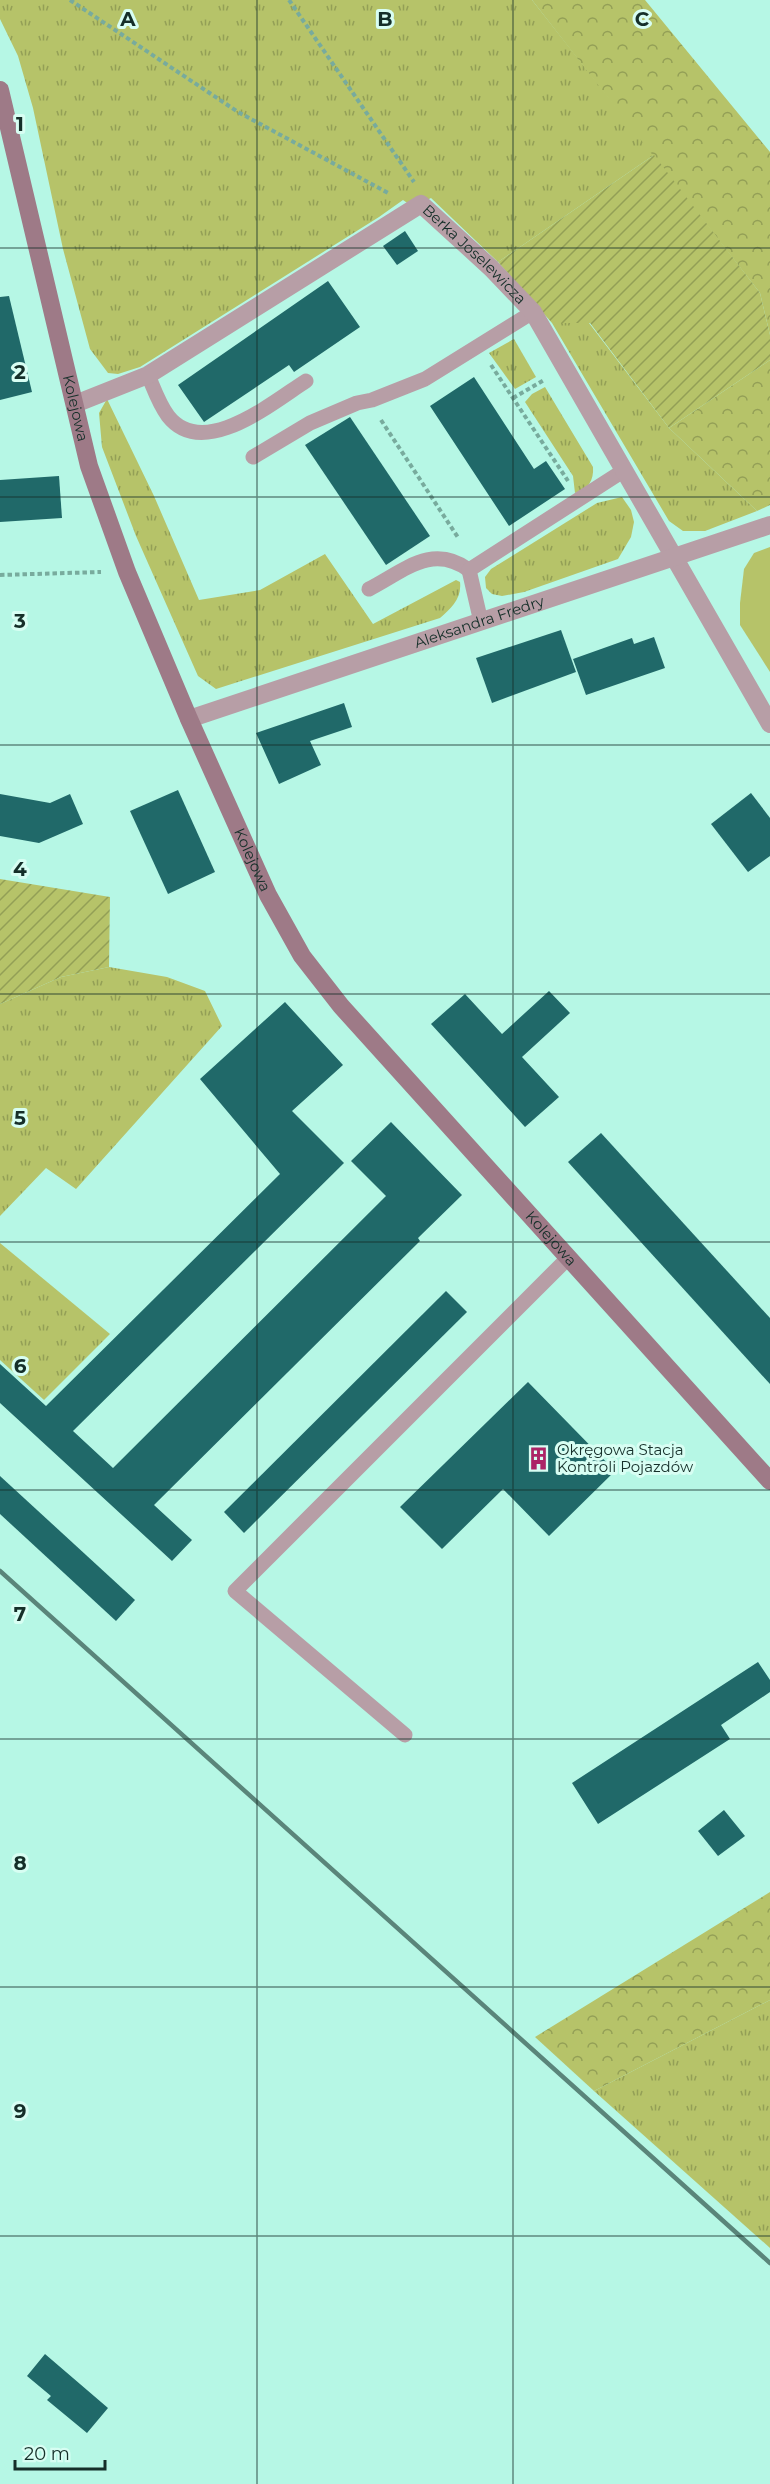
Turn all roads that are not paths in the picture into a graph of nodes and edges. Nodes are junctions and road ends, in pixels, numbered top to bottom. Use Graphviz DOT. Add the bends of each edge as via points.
graph roads {
  1 [pos="0,90"];
  2 [pos="533,312"];
  3 [pos="148,375"];
  4 [pos="306,381"];
  5 [pos="75,404"];
  6 [pos="253,457"];
  7 [pos="623,471"];
  8 [pos="770,525"];
  9 [pos="673,558"];
  10 [pos="473,568"];
  11 [pos="369,589"];
  12 [pos="481,622"];
  13 [pos="189,719"];
  14 [pos="770,724"];
  15 [pos="567,1259"];
  16 [pos="770,1481"];
  17 [pos="405,1735"];
  1 -- 5 [label="street, Kolejowa"];
  2 -- 3 [label="street, Berka Joselewicza" via="491,268 418,206"];
  2 -- 6 [label="lane" via="425,379 310,423"];
  2 -- 7 [label="street, Berka Joselewicza"];
  3 -- 4 [label="lane" via="170,419 206,434 226,430"];
  3 -- 5 [label="street, Berka Joselewicza"];
  5 -- 13 [label="street, Kolejowa" via="89,466 127,572"];
  7 -- 9 [label="street, Berka Joselewicza"];
  7 -- 10 [label="lane"];
  8 -- 9 [label="street, Aleksandra Fredry"];
  9 -- 12 [label="street, Aleksandra Fredry"];
  9 -- 14 [label="street, Berka Joselewicza"];
  10 -- 11 [label="lane" via="438,557 426,559"];
  10 -- 12 [label="lane"];
  12 -- 13 [label="street, Aleksandra Fredry"];
  13 -- 15 [label="street, Kolejowa" via="268,895 302,956 341,1006"];
  15 -- 16 [label="street, Kolejowa"];
  15 -- 17 [label="lane" via="235,1591"];
}
